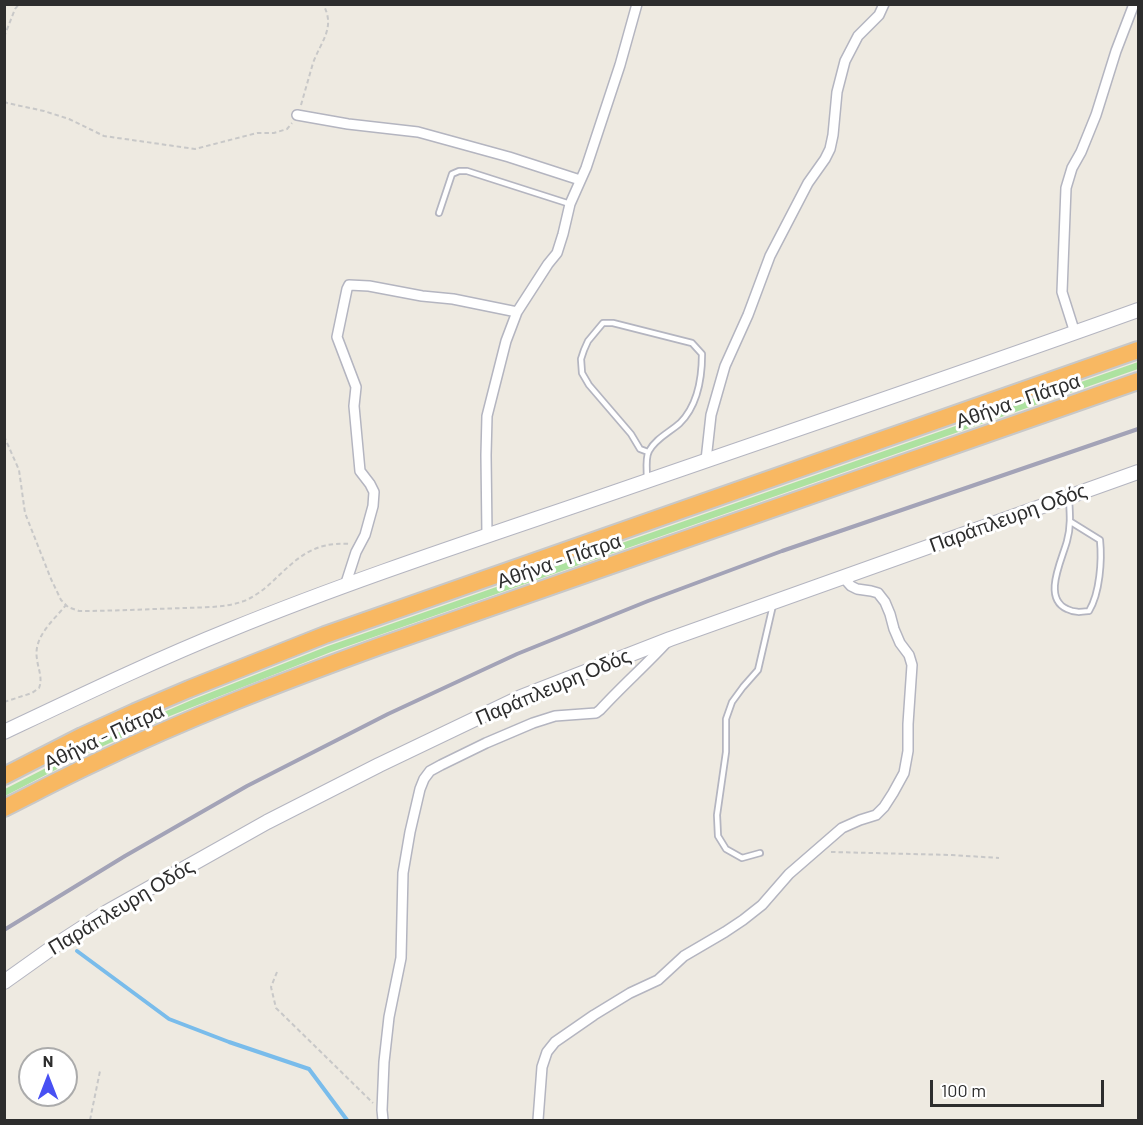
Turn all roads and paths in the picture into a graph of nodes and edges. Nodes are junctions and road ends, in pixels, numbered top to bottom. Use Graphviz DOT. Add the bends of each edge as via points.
graph roads {
  1 [pos="19,4"];
  2 [pos="323,4"];
  3 [pos="637,4"];
  4 [pos="884,4"];
  5 [pos="1134,4"];
  6 [pos="4,37"];
  7 [pos="4,101"];
  8 [pos="297,115"];
  9 [pos="580,180"];
  10 [pos="570,204"];
  11 [pos="439,213"];
  12 [pos="1138,310"];
  13 [pos="517,312"];
  14 [pos="1075,333"];
  15 [pos="1138,350"];
  16 [pos="1138,381"];
  17 [pos="4,436"];
  18 [pos="648,452"];
  19 [pos="706,460"];
  20 [pos="1138,472"];
  21 [pos="646,482"];
  22 [pos="1069,496"];
  23 [pos="1071,522"];
  24 [pos="487,535"];
  25 [pos="359,546"];
  26 [pos="843,577"];
  27 [pos="345,586"];
  28 [pos="773,602"];
  29 [pos="66,605"];
  30 [pos="670,639"];
  31 [pos="4,702"];
  32 [pos="4,732"];
  33 [pos="4,776"];
  34 [pos="4,808"];
  35 [pos="760,853"];
  36 [pos="811,855"];
  37 [pos="999,858"];
  38 [pos="277,972"];
  39 [pos="4,982"];
  40 [pos="100,1071"];
  41 [pos="382,1115"];
  42 [pos="90,1120"];
  43 [pos="538,1120"];
  1 -- 6 [label="path"];
  2 -- 8 [label="path" via="329,27"];
  3 -- 9 [label="street"];
  4 -- 19 [label="street" via="879,15 858,36 845,62 830,149 770,256 725,366 711,415"];
  5 -- 14 [label="street" via="1066,188 1062,292"];
  7 -- 8 [label="path" via="69,119 105,136 195,149 287,129"];
  8 -- 9 [label="street" via="418,132"];
  9 -- 10 [label="street"];
  10 -- 11 [label="lane" via="459,171 452,174"];
  10 -- 13 [label="street" via="557,253"];
  12 -- 14 [label="main road"];
  13 -- 24 [label="street" via="487,416"];
  13 -- 25 [label="street" via="349,285 337,338 356,387 360,471 374,492 368,525"];
  14 -- 19 [label="main road"];
  15 -- 33 [label="highway, Αθήνα - Πάτρα" via="325,635 162,700"];
  16 -- 34 [label="highway, Αθήνα - Πάτρα" via="319,668 94,762"];
  17 -- 29 [label="path" via="19,470 25,513"];
  18 -- 18 [label="lane" via="694,403 702,354 692,343 613,323 603,324 584,350 582,373 640,449"];
  18 -- 21 [label="lane"];
  19 -- 21 [label="main road"];
  20 -- 22 [label="main road, Παράπλευρη Οδός"];
  21 -- 24 [label="main road"];
  22 -- 23 [label="lane"];
  22 -- 26 [label="main road, Παράπλευρη Οδός"];
  23 -- 23 [label="lane" via="1054,597 1059,606 1078,613 1089,611 1094,603 1102,555 1100,540"];
  24 -- 27 [label="main road"];
  25 -- 27 [label="street"];
  25 -- 29 [label="path" via="342,543 315,548 258,593 229,605 85,611"];
  26 -- 28 [label="main road, Παράπλευρη Οδός"];
  26 -- 36 [label="street" via="857,589 878,593 909,655 912,665 908,751 904,773 884,807 876,815 842,828"];
  27 -- 32 [label="main road" via="190,647"];
  28 -- 30 [label="main road, Παράπλευρη Οδός"];
  28 -- 35 [label="lane" via="758,670 732,702 726,719 726,752 717,815 718,836 726,849 742,858"];
  29 -- 31 [label="path" via="38,641 39,688"];
  30 -- 39 [label="main road, Παράπλευρη Οδός" via="521,697 285,812 107,912"];
  30 -- 41 [label="street" via="596,713 555,716 533,723 441,765 426,776 405,854 401,958 389,1017"];
  36 -- 37 [label="path" via="835,852"];
  36 -- 43 [label="street" via="743,920 684,956 658,980 603,1009 555,1042 542,1067"];
  38 -- 41 [label="path" via="271,987 276,1008"];
  40 -- 42 [label="path"];
}
